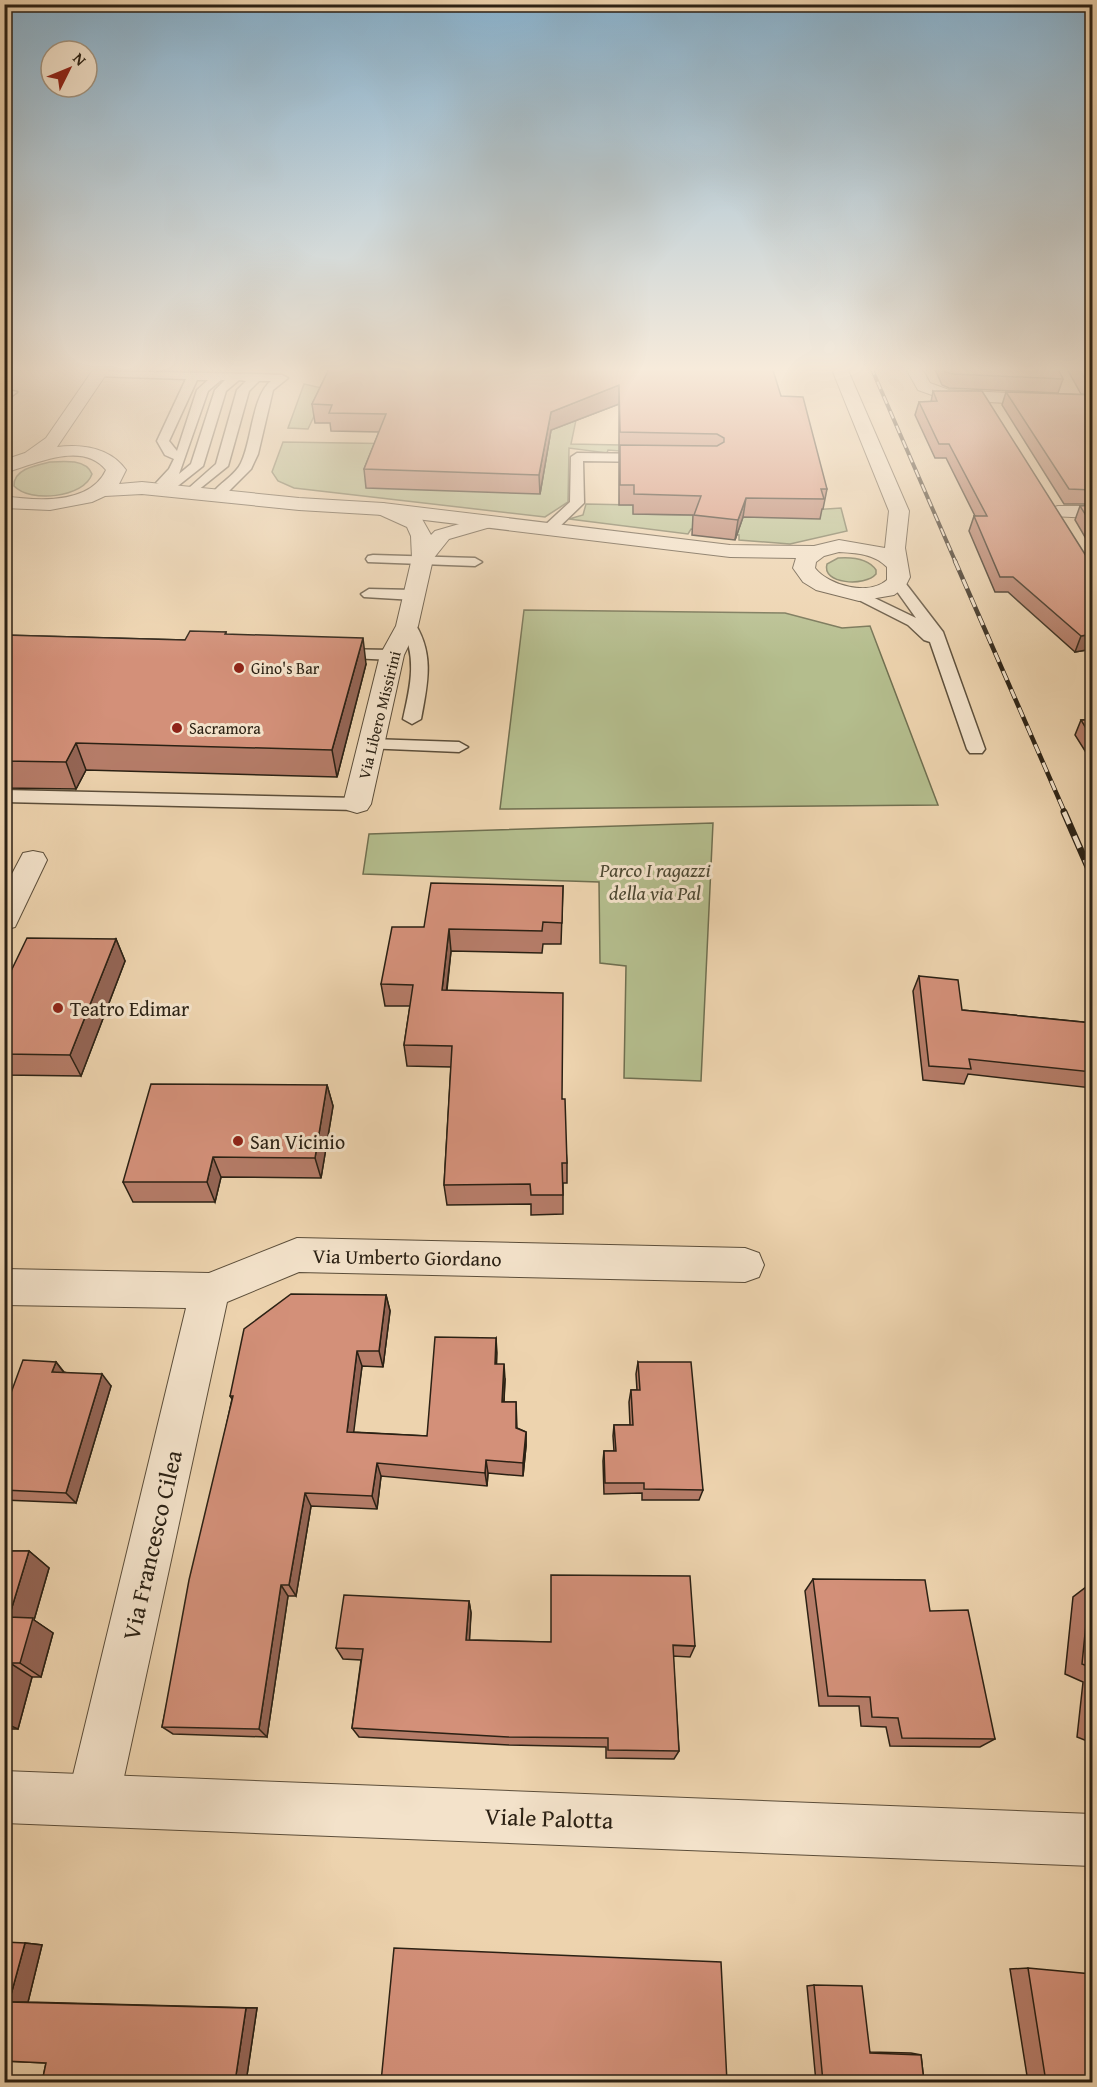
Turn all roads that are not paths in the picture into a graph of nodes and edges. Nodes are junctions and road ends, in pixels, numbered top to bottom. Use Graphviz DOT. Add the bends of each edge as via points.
graph roads {
  1 [pos="112,464"];
  2 [pos="177,464"];
  3 [pos="198,464"];
  4 [pos="222,464"];
  5 [pos="247,464"];
  6 [pos="577,464"];
  7 [pos="878,464"];
  8 [pos="116,470"];
  9 [pos="169,484"];
  10 [pos="197,487"];
  11 [pos="222,490"];
  12 [pos="98,491"];
  13 [pos="890,494"];
  14 [pos="4,502"];
  15 [pos="40,506"];
  16 [pos="331,506"];
  17 [pos="383,509"];
  18 [pos="1092,512"];
  19 [pos="13,520"];
  20 [pos="487,522"];
  21 [pos="549,529"];
  22 [pos="1069,531"];
  23 [pos="839,546"];
  24 [pos="704,549"];
  25 [pos="814,552"];
  26 [pos="372,559"];
  27 [pos="423,560"];
  28 [pos="475,562"];
  29 [pos="805,572"];
  30 [pos="899,576"];
  31 [pos="369,594"];
  32 [pos="855,594"];
  33 [pos="414,595"];
  34 [pos="407,622"];
  35 [pos="940,646"];
  36 [pos="324,653"];
  37 [pos="392,655"];
  38 [pos="412,719"];
  39 [pos="371,744"];
  40 [pos="459,747"];
  41 [pos="976,749"];
  42 [pos="4,796"];
  43 [pos="357,804"];
  44 [pos="33,860"];
  45 [pos="4,920"];
  46 [pos="745,1265"];
  47 [pos="4,1287"];
  48 [pos="210,1291"];
  49 [pos="4,1797"];
  50 [pos="93,1800"];
  51 [pos="1092,1840"];
  1 -- 8 [label="street, Via Libero Missirini"];
  2 -- 9 [label="lane"];
  3 -- 9 [label="lane"];
  4 -- 10 [label="lane"];
  5 -- 11 [label="lane"];
  6 -- 21 [label="lane" via="577,503"];
  7 -- 13 [label="street"];
  8 -- 9 [label="street, Via Libero Missirini"];
  8 -- 12 [label="street" via="114,477"];
  9 -- 10 [label="street, Via Libero Missirini"];
  10 -- 11 [label="street, Via Libero Missirini"];
  11 -- 16 [label="street, Via Libero Missirini"];
  12 -- 15 [label="street" via="61,504"];
  12 -- 16 [label="street, Via Libero Missirini" via="142,488"];
  13 -- 23 [label="street" via="877,525"];
  13 -- 30 [label="street" via="899,511 895,548"];
  14 -- 15 [label="street"];
  15 -- 19 [label="street"];
  16 -- 17 [label="street, Via Libero Missirini"];
  17 -- 20 [label="street, Via Libero Missirini"];
  17 -- 27 [label="street, Via Libero Missirini" via="415,523"];
  18 -- 22 [label="street" via="1052,504"];
  20 -- 21 [label="street, Via Libero Missirini"];
  20 -- 27 [label="street, Via Libero Missirini" via="442,535"];
  21 -- 24 [label="street, Via Libero Missirini"];
  23 -- 25 [label="street, Via Libero Missirini"];
  23 -- 30 [label="street" via="884,554"];
  24 -- 25 [label="street, Via Libero Missirini"];
  24 -- 29 [label="street, Via Libero Missirini"];
  25 -- 29 [label="street" via="804,565"];
  26 -- 27 [label="lane"];
  27 -- 28 [label="lane"];
  27 -- 33 [label="street, Via Libero Missirini"];
  29 -- 32 [label="street, Via Libero Missirini" via="823,587"];
  30 -- 32 [label="street, Via Libero Missirini" via="881,592"];
  30 -- 35 [label="lane"];
  31 -- 33 [label="lane"];
  32 -- 35 [label="lane" via="913,622"];
  33 -- 34 [label="street, Via Libero Missirini"];
  34 -- 37 [label="street, Via Libero Missirini"];
  34 -- 38 [label="lane" via="418,638 422,666"];
  35 -- 41 [label="lane"];
  36 -- 37 [label="lane"];
  37 -- 39 [label="street, Via Libero Missirini"];
  39 -- 40 [label="lane"];
  39 -- 43 [label="street, Via Libero Missirini"];
  42 -- 43 [label="lane"];
  44 -- 45 [label="street"];
  46 -- 48 [label="street, Via Umberto Giordano" via="297,1255"];
  47 -- 48 [label="street, Via Umberto Giordano"];
  48 -- 50 [label="street, Via Francesco Cilea"];
  49 -- 50 [label="street, Viale Palotta"];
  50 -- 51 [label="street, Viale Palotta"];
}
